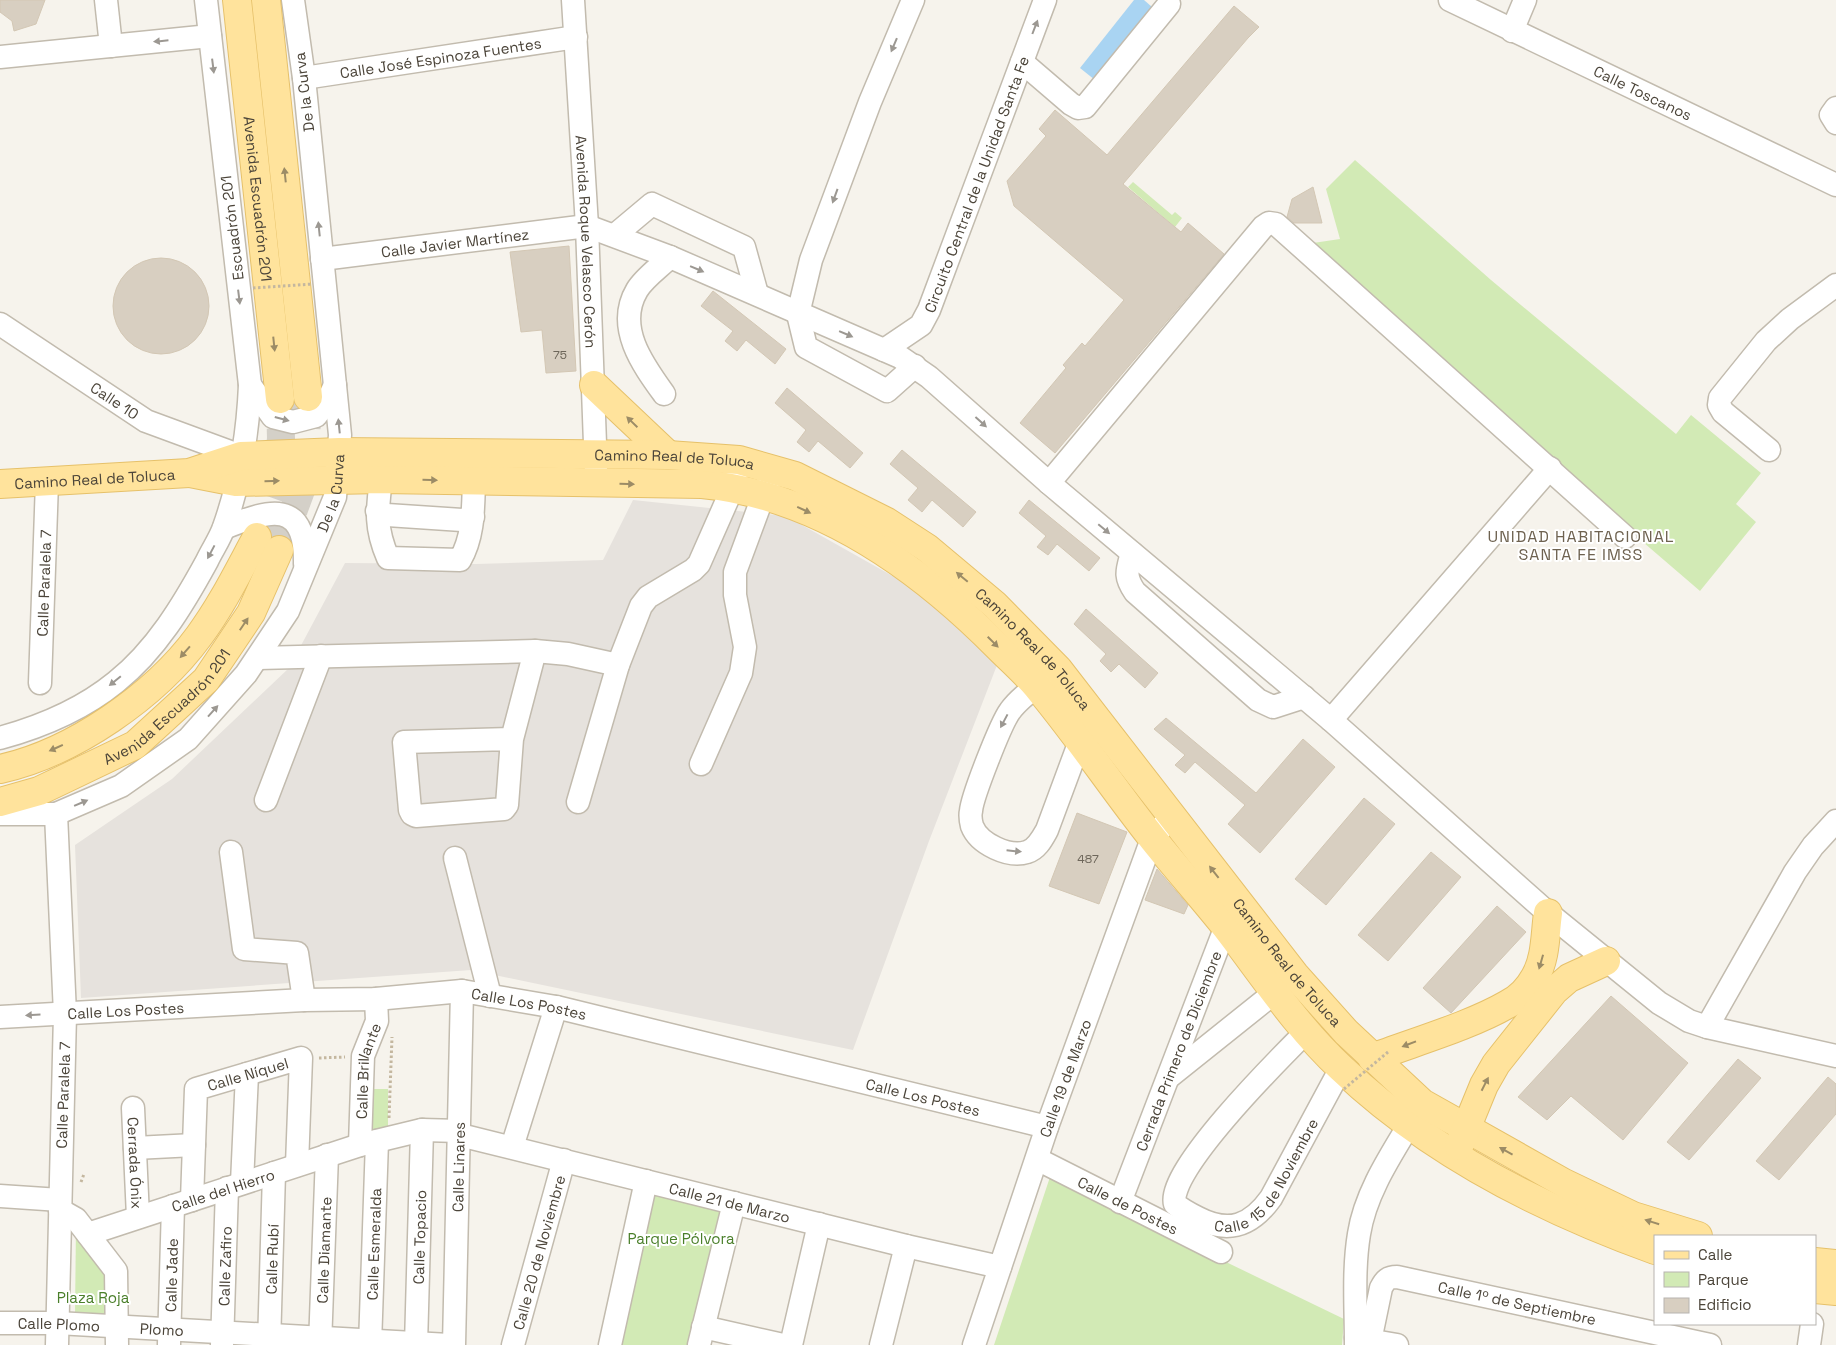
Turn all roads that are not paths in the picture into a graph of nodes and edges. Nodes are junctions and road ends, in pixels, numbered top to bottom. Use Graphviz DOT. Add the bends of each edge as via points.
graph roads {
  1 [pos="106,0"];
  2 [pos="206,0"];
  3 [pos="237,0"];
  4 [pos="266,0"];
  5 [pos="293,0"];
  6 [pos="573,0"];
  7 [pos="913,0"];
  8 [pos="1045,0"];
  9 [pos="1525,0"];
  10 [pos="1456,2"];
  11 [pos="1169,4"];
  12 [pos="1512,31"];
  13 [pos="210,36"];
  14 [pos="576,37"];
  15 [pos="112,46"];
  16 [pos="0,57"];
  17 [pos="1022,62"];
  18 [pos="304,78"];
  19 [pos="1836,186"];
  20 [pos="587,226"];
  21 [pos="615,236"];
  22 [pos="670,257"];
  23 [pos="322,260"];
  24 [pos="1836,285"];
  25 [pos="757,294"];
  26 [pos="798,314"];
  27 [pos="0,324"];
  28 [pos="884,350"];
  29 [pos="915,366"];
  30 [pos="250,385"];
  31 [pos="335,385"];
  32 [pos="594,385"];
  33 [pos="664,394"];
  34 [pos="308,397"];
  35 [pos="280,398"];
  36 [pos="1769,450"];
  37 [pos="339,452"];
  38 [pos="594,454"];
  39 [pos="668,455"];
  40 [pos="739,460"];
  41 [pos="1550,468"];
  42 [pos="238,469"];
  43 [pos="772,470"];
  44 [pos="381,479"];
  45 [pos="338,480"];
  46 [pos="474,481"];
  47 [pos="47,482"];
  48 [pos="598,483"];
  49 [pos="1049,483"];
  50 [pos="0,484"];
  51 [pos="733,487"];
  52 [pos="764,496"];
  53 [pos="378,511"];
  54 [pos="473,517"];
  55 [pos="887,522"];
  56 [pos="224,528"];
  57 [pos="1625,537"];
  58 [pos="874,546"];
  59 [pos="1132,553"];
  60 [pos="305,572"];
  61 [pos="535,651"];
  62 [pos="321,656"];
  63 [pos="258,658"];
  64 [pos="618,665"];
  65 [pos="1058,669"];
  66 [pos="40,683"];
  67 [pos="1037,686"];
  68 [pos="1304,697"];
  69 [pos="1331,720"];
  70 [pos="1090,733"];
  71 [pos="0,738"];
  72 [pos="512,739"];
  73 [pos="701,764"];
  74 [pos="0,769"];
  75 [pos="266,800"];
  76 [pos="0,802"];
  77 [pos="578,802"];
  78 [pos="0,814"];
  79 [pos="56,814"];
  80 [pos="1171,817"];
  81 [pos="1836,821"];
  82 [pos="1152,838"];
  83 [pos="231,852"];
  84 [pos="456,858"];
  85 [pos="1236,899"];
  86 [pos="1548,914"];
  87 [pos="1226,927"];
  88 [pos="1606,961"];
  89 [pos="462,991"];
  90 [pos="1274,993"];
  91 [pos="490,996"];
  92 [pos="304,1000"];
  93 [pos="556,1007"];
  94 [pos="377,1010"];
  95 [pos="65,1014"];
  96 [pos="0,1017"];
  97 [pos="1707,1027"];
  98 [pos="1346,1032"];
  99 [pos="1380,1055"];
  100 [pos="1836,1056"];
  101 [pos="1329,1059"];
  102 [pos="247,1074"];
  103 [pos="1168,1077"];
  104 [pos="196,1089"];
  105 [pos="1422,1103"];
  106 [pos="133,1108"];
  107 [pos="1408,1126"];
  108 [pos="1047,1128"];
  109 [pos="1466,1129"];
  110 [pos="422,1130"];
  111 [pos="460,1133"];
  112 [pos="375,1142"];
  113 [pos="194,1145"];
  114 [pos="512,1147"];
  115 [pos="135,1148"];
  116 [pos="327,1156"];
  117 [pos="1455,1156"];
  118 [pos="1036,1159"];
  119 [pos="564,1160"];
  120 [pos="297,1165"];
  121 [pos="274,1173"];
  122 [pos="646,1181"];
  123 [pos="235,1186"];
  124 [pos="0,1196"];
  125 [pos="1120,1202"];
  126 [pos="182,1203"];
  127 [pos="734,1203"];
  128 [pos="60,1205"];
  129 [pos="138,1217"];
  130 [pos="819,1224"];
  131 [pos="88,1234"];
  132 [pos="1695,1235"];
  133 [pos="906,1246"];
  134 [pos="1654,1250"];
  135 [pos="1221,1252"];
  136 [pos="1816,1262"];
  137 [pos="1836,1264"];
  138 [pos="1000,1267"];
  139 [pos="0,1323"];
  140 [pos="1812,1325"];
  141 [pos="57,1334"];
  142 [pos="116,1336"];
  143 [pos="701,1336"];
  144 [pos="169,1338"];
  145 [pos="222,1339"];
  146 [pos="269,1340"];
  147 [pos="320,1342"];
  148 [pos="1361,1342"];
  149 [pos="370,1343"];
  150 [pos="416,1344"];
  151 [pos="448,1345"];
  152 [pos="454,1345"];
  153 [pos="512,1345"];
  154 [pos="610,1345"];
  155 [pos="783,1345"];
  156 [pos="791,1345"];
  157 [pos="881,1345"];
  158 [pos="974,1345"];
  159 [pos="1397,1345"];
  160 [pos="1710,1345"];
  161 [pos="1809,1345"];
  1 -- 15 [label="street"];
  2 -- 13 [label="street, Escuadrón 201"];
  3 -- 35 [label="main road, Avenida Escuadrón 201, one-way"];
  34 -- 4 [label="main road, Avenida Escuadrón 201, one-way"];
  5 -- 18 [label="street, De la Curva"];
  6 -- 14 [label="street, Avenida Roque Velasco Cerón"];
  7 -- 26 [label="street, one-way" via="870,102 814,251"];
  17 -- 8 [label="street, Circuito Central de la Unidad Santa Fe, one-way"];
  9 -- 12 [label="street"];
  10 -- 12 [label="street, Calle Toscanos"];
  11 -- 17 [label="street" via="1085,107 1070,104"];
  12 -- 19 [label="street, Calle Toscanos"];
  13 -- 15 [label="street, one-way"];
  13 -- 30 [label="street, Escuadrón 201, one-way"];
  14 -- 18 [label="street, Calle José Espinoza Fuentes"];
  14 -- 20 [label="street, Avenida Roque Velasco Cerón"];
  15 -- 16 [label="street"];
  17 -- 28 [label="street, Circuito Central de la Unidad Santa Fe" via="929,310 920,325"];
  23 -- 18 [label="street, De la Curva, one-way"];
  20 -- 21 [label="street"];
  20 -- 23 [label="street, Calle Javier Martínez"];
  20 -- 32 [label="street, Avenida Roque Velasco Cerón"];
  21 -- 22 [label="street"];
  21 -- 25 [label="street" via="652,204 744,247"];
  22 -- 25 [label="street, one-way"];
  22 -- 33 [label="street" via="637,289 629,310 631,336 643,364"];
  23 -- 31 [label="street, De la Curva"];
  24 -- 36 [label="street" via="1766,341 1720,398 1719,405 1724,412"];
  25 -- 26 [label="street"];
  26 -- 28 [label="street, one-way"];
  26 -- 29 [label="street" via="806,347 887,391"];
  27 -- 42 [label="street, Calle 10" via="146,421"];
  28 -- 29 [label="street"];
  29 -- 49 [label="street, one-way"];
  30 -- 31 [label="street, one-way" via="273,417 293,422 316,416"];
  30 -- 42 [label="street, Escuadrón 201" via="248,429"];
  37 -- 31 [label="street, De la Curva, one-way"];
  32 -- 38 [label="street, Avenida Roque Velasco Cerón"];
  39 -- 32 [label="main road, one-way"];
  37 -- 38 [label="main road, Camino Real de Toluca"];
  37 -- 42 [label="main road, Camino Real de Toluca"];
  37 -- 45 [label="street, De la Curva"];
  38 -- 39 [label="main road, Camino Real de Toluca"];
  38 -- 48 [label="street, Avenida Roque Velasco Cerón"];
  39 -- 40 [label="main road, Camino Real de Toluca"];
  40 -- 43 [label="main road, Camino Real de Toluca"];
  40 -- 51 [label="street"];
  41 -- 49 [label="street" via="1282,227 1269,223"];
  41 -- 57 [label="street"];
  41 -- 69 [label="street"];
  42 -- 45 [label="main road, Camino Real de Toluca, one-way"];
  42 -- 47 [label="main road, Camino Real de Toluca"];
  42 -- 56 [label="street"];
  43 -- 52 [label="street"];
  43 -- 55 [label="main road, Camino Real de Toluca" via="795,476"];
  44 -- 45 [label="main road, Camino Real de Toluca"];
  44 -- 46 [label="main road, Camino Real de Toluca, one-way"];
  44 -- 53 [label="street"];
  45 -- 60 [label="street, De la Curva" via="335,497"];
  46 -- 48 [label="main road, Camino Real de Toluca"];
  46 -- 54 [label="street"];
  47 -- 50 [label="main road, Camino Real de Toluca"];
  47 -- 66 [label="street, Calle Paralela 7"];
  48 -- 51 [label="main road, Camino Real de Toluca, one-way"];
  49 -- 59 [label="street, one-way"];
  51 -- 52 [label="main road, Camino Real de Toluca"];
  51 -- 64 [label="street" via="699,564 648,597 640,606"];
  52 -- 58 [label="main road, Camino Real de Toluca, one-way" via="786,502"];
  52 -- 73 [label="street" via="735,572 744,661"];
  53 -- 54 [label="street" via="387,516 462,520"];
  53 -- 54 [label="street" via="379,536 388,558 460,560 466,549"];
  55 -- 58 [label="main road"];
  65 -- 55 [label="main road, Camino Real de Toluca, one-way" via="975,588 927,548"];
  56 -- 60 [label="street" via="258,514 290,518 303,535"];
  56 -- 71 [label="street, one-way" via="183,605 153,645 116,682 70,711"];
  58 -- 67 [label="main road, Camino Real de Toluca, one-way" via="911,570 976,625"];
  59 -- 68 [label="street"];
  59 -- 68 [label="street" via="1127,571 1128,581 1135,592 1258,700 1273,707"];
  60 -- 63 [label="street, De la Curva" via="288,611"];
  61 -- 62 [label="street"];
  61 -- 64 [label="street" via="568,654"];
  61 -- 72 [label="street"];
  62 -- 63 [label="street"];
  62 -- 75 [label="street"];
  79 -- 63 [label="street, De la Curva, one-way" via="121,786 188,739"];
  64 -- 77 [label="street"];
  65 -- 67 [label="street"];
  65 -- 70 [label="main road, Camino Real de Toluca"];
  67 -- 70 [label="main road, Camino Real de Toluca"];
  67 -- 70 [label="street, one-way" via="1019,700 1002,724 971,810 972,825 980,838 1010,852 1027,852 1040,844"];
  68 -- 69 [label="street"];
  69 -- 86 [label="street"];
  70 -- 80 [label="main road, Camino Real de Toluca"];
  70 -- 82 [label="main road, Camino Real de Toluca"];
  72 -- 72 [label="street" via="507,805 504,809 426,816 412,814 404,742"];
  76 -- 74 [label="main road, Avenida Escuadrón 201, one-way" via="39,791 135,745 206,680 251,614 268,543 226,594 199,636 166,674 131,706 75,740 15,766"];
  78 -- 79 [label="street, De la Curva"];
  79 -- 95 [label="street, Calle Paralela 7"];
  80 -- 82 [label="street, Calle 19 de Marzo"];
  85 -- 80 [label="main road, Camino Real de Toluca, one-way"];
  81 -- 97 [label="street" via="1795,872"];
  82 -- 87 [label="main road, Camino Real de Toluca"];
  82 -- 108 [label="street, Calle 19 de Marzo"];
  83 -- 92 [label="street" via="244,949 297,953"];
  84 -- 91 [label="street"];
  85 -- 87 [label="street, Cerrada Primero de Diciembre"];
  85 -- 98 [label="main road, Camino Real de Toluca" via="1295,976"];
  86 -- 88 [label="street"];
  86 -- 99 [label="main road, one-way" via="1542,961 1524,992 1486,1015"];
  87 -- 90 [label="main road, Camino Real de Toluca"];
  87 -- 103 [label="street, Cerrada Primero de Diciembre"];
  88 -- 97 [label="street" via="1667,1008"];
  109 -- 88 [label="main road, one-way" via="1496,1064 1554,991 1569,978"];
  89 -- 91 [label="street, Calle Los Postes"];
  89 -- 94 [label="street, Calle Los Postes"];
  89 -- 111 [label="street, Calle Linares"];
  90 -- 101 [label="main road, Camino Real de Toluca"];
  90 -- 103 [label="street"];
  91 -- 93 [label="street, Calle Los Postes"];
  92 -- 94 [label="street, Calle Los Postes"];
  92 -- 95 [label="street, Calle Los Postes"];
  93 -- 108 [label="street, Calle Los Postes"];
  93 -- 114 [label="street"];
  94 -- 112 [label="street, Calle Brillante" via="363,1056"];
  95 -- 96 [label="street, Calle Los Postes, one-way"];
  95 -- 128 [label="street, Calle Paralela 7"];
  97 -- 100 [label="street"];
  98 -- 99 [label="main road, Camino Real de Toluca"];
  98 -- 101 [label="main road"];
  99 -- 105 [label="main road, Camino Real de Toluca"];
  101 -- 101 [label="street, Calle 15 de Noviembre" via="1258,1080 1209,1137 1174,1192 1175,1204 1214,1226 1230,1228 1261,1212 1271,1198"];
  101 -- 107 [label="main road, Camino Real de Toluca"];
  102 -- 104 [label="street, Calle Níquel"];
  102 -- 120 [label="street, Calle Níquel" via="300,1058"];
  102 -- 123 [label="street, Calle Zafiro"];
  103 -- 125 [label="street, Cerrada Primero de Diciembre"];
  104 -- 113 [label="street, Calle Jade"];
  105 -- 107 [label="street"];
  105 -- 109 [label="main road, Camino Real de Toluca"];
  106 -- 115 [label="street, Cerrada Ónix"];
  107 -- 117 [label="main road, Camino Real de Toluca"];
  107 -- 148 [label="street" via="1384,1168 1359,1233"];
  108 -- 118 [label="street, Calle 19 de Marzo"];
  109 -- 117 [label="main road"];
  132 -- 109 [label="main road, Camino Real de Toluca, one-way" via="1633,1216 1564,1183"];
  110 -- 111 [label="street, Calle 21 de Marzo"];
  110 -- 112 [label="street, Calle del Hierro"];
  110 -- 150 [label="street, Calle Topacio"];
  111 -- 114 [label="street, Calle 21 de Marzo"];
  111 -- 152 [label="street, Calle Linares"];
  112 -- 116 [label="street, Calle del Hierro"];
  112 -- 149 [label="street, Calle Esmeralda"];
  113 -- 115 [label="street"];
  113 -- 126 [label="street, Calle Jade"];
  114 -- 119 [label="street, Calle 21 de Marzo"];
  115 -- 129 [label="street, Cerrada Ónix"];
  116 -- 120 [label="street, Calle del Hierro"];
  116 -- 147 [label="street, Calle Diamante"];
  117 -- 134 [label="main road, Camino Real de Toluca" via="1553,1208"];
  118 -- 125 [label="street, Calle de Postes"];
  118 -- 138 [label="street, Calle 19 de Marzo"];
  119 -- 122 [label="street, Calle 21 de Marzo"];
  119 -- 153 [label="street, Calle 20 de Noviembre"];
  120 -- 121 [label="street, Calle del Hierro"];
  121 -- 123 [label="street, Calle del Hierro"];
  121 -- 146 [label="street, Calle Rubí"];
  122 -- 127 [label="street, Calle 21 de Marzo"];
  122 -- 154 [label="street"];
  123 -- 126 [label="street, Calle del Hierro"];
  123 -- 145 [label="street, Calle Zafiro"];
  124 -- 128 [label="street"];
  125 -- 135 [label="street, Calle de Postes"];
  126 -- 129 [label="street, Calle del Hierro"];
  126 -- 144 [label="street, Calle Jade"];
  127 -- 130 [label="street, Calle 21 de Marzo"];
  127 -- 143 [label="street"];
  128 -- 131 [label="street"];
  128 -- 141 [label="street, Calle Paralela 7"];
  129 -- 131 [label="street, Calle del Hierro"];
  130 -- 133 [label="street, Calle 21 de Marzo"];
  130 -- 156 [label="street"];
  131 -- 142 [label="street" via="116,1271"];
  133 -- 138 [label="street, Calle 21 de Marzo"];
  133 -- 157 [label="street"];
  136 -- 137 [label="main road"];
  138 -- 158 [label="street, Calle 19 de Marzo"];
  139 -- 141 [label="street, Calle Plomo"];
  140 -- 161 [label="street"];
  141 -- 142 [label="street, Calle Plomo"];
  142 -- 144 [label="street, Plomo"];
  143 -- 155 [label="street"];
  144 -- 145 [label="street, Plomo"];
  145 -- 146 [label="street, Plomo"];
  146 -- 147 [label="street, Plomo"];
  147 -- 149 [label="street, Plomo"];
  148 -- 159 [label="street"];
  148 -- 160 [label="street, Calle 1º de Septiembre" via="1381,1288 1390,1277 1397,1277"];
  149 -- 150 [label="street, Plomo"];
  150 -- 151 [label="street, Plomo"];
}
